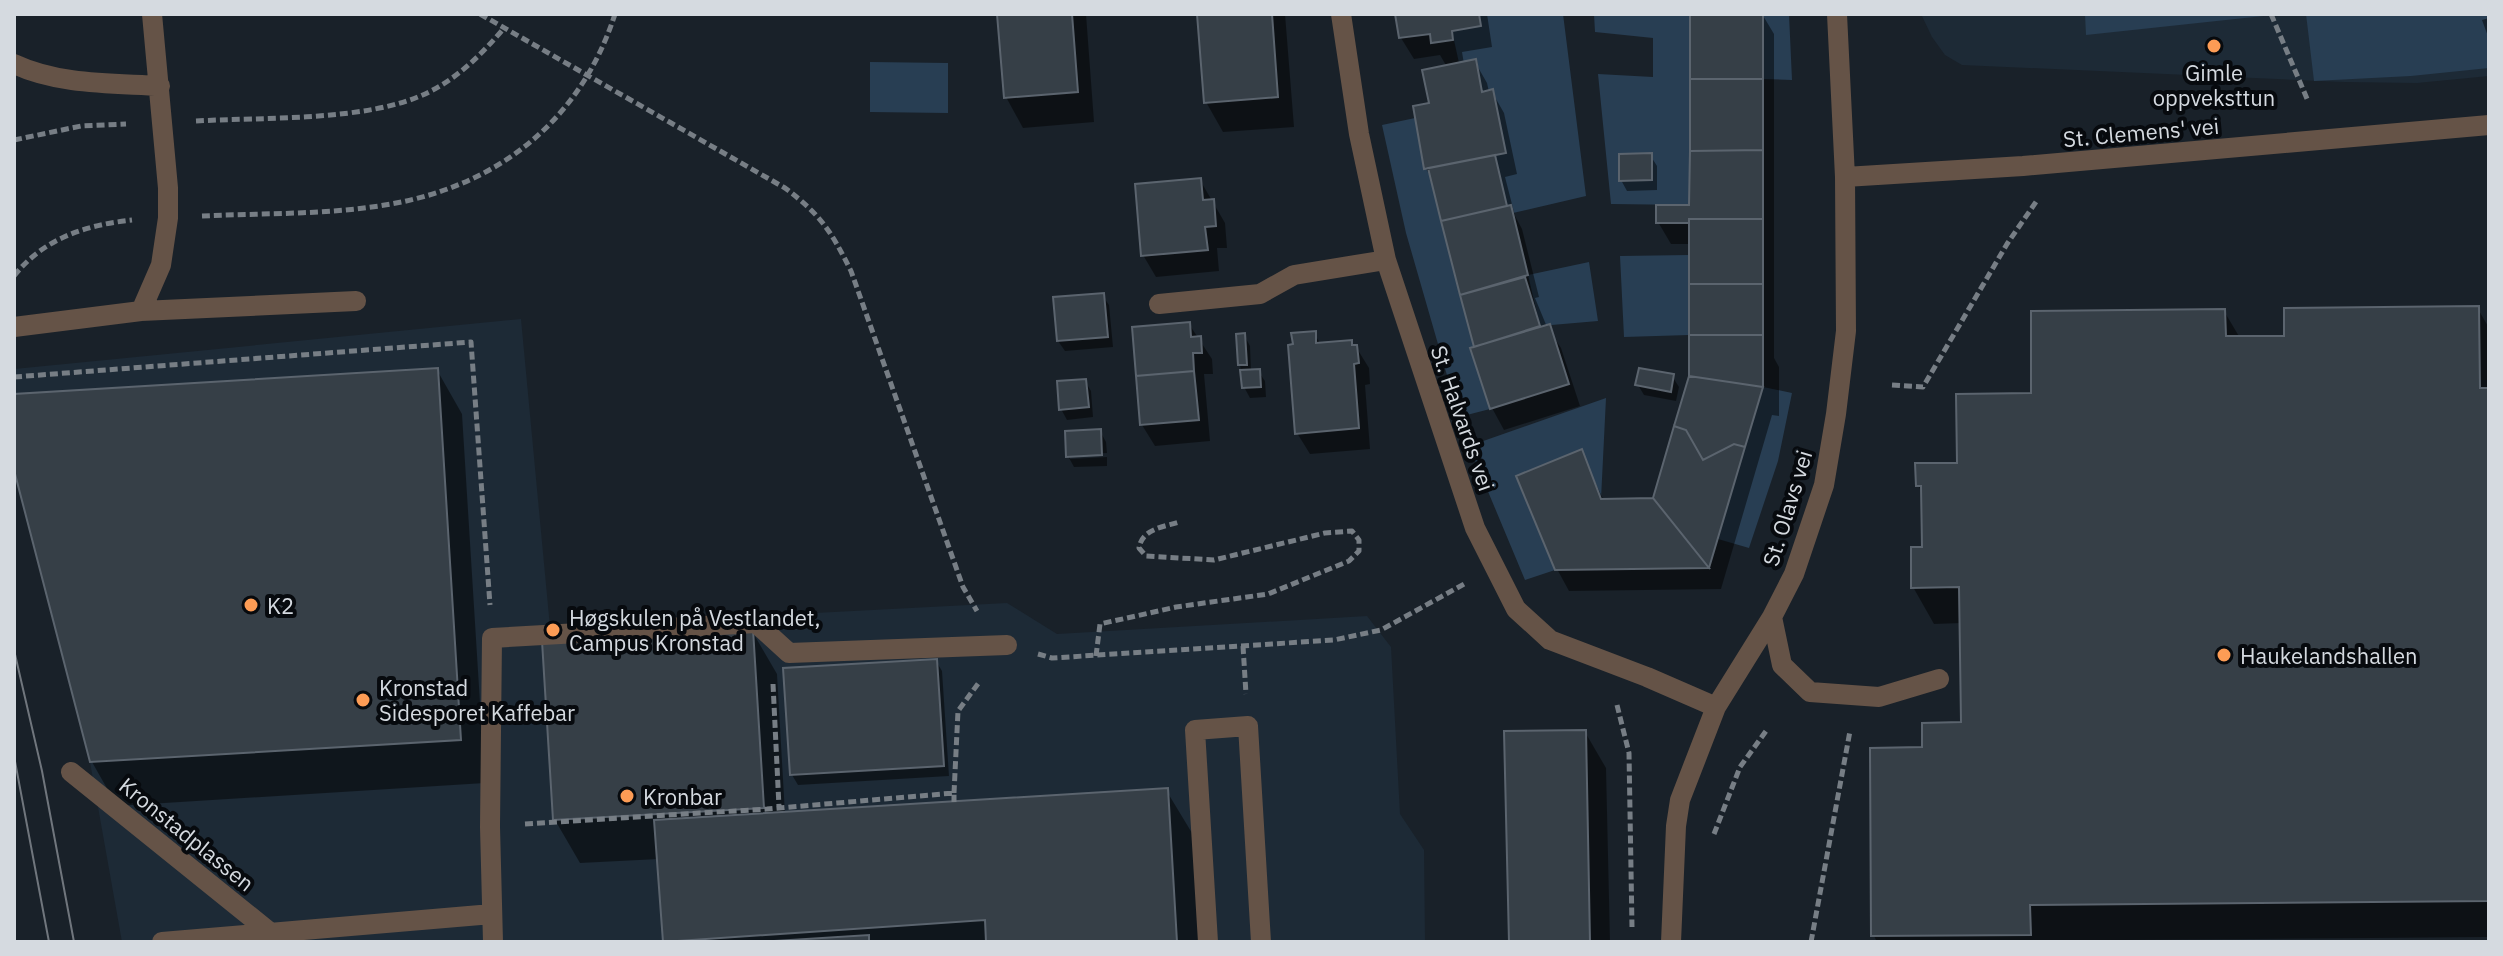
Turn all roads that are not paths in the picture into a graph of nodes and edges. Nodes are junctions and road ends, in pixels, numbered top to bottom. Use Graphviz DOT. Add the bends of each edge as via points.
graph roads {
  1 [pos="152,14"];
  2 [pos="1341,14"];
  3 [pos="1837,14"];
  4 [pos="14,64"];
  5 [pos="160,86"];
  6 [pos="2489,125"];
  7 [pos="1845,177"];
  8 [pos="1386,260"];
  9 [pos="356,301"];
  10 [pos="1159,304"];
  11 [pos="141,311"];
  12 [pos="14,327"];
  13 [pos="1772,617"];
  14 [pos="1007,645"];
  15 [pos="1939,679"];
  16 [pos="1716,707"];
  17 [pos="71,772"];
  18 [pos="492,914"];
  19 [pos="277,938"];
  20 [pos="162,942"];
  21 [pos="493,942"];
  22 [pos="1208,942"];
  23 [pos="1261,942"];
  24 [pos="1671,942"];
  1 -- 5 [label="street"];
  2 -- 8 [label="street, St. Halvards vei"];
  3 -- 7 [label="street, St. Olavs vei"];
  4 -- 5 [label="street" via="37,75"];
  5 -- 11 [label="street" via="168,218 161,265"];
  6 -- 7 [label="street, St. Clemens' vei"];
  7 -- 13 [label="street, St. Olavs vei" via="1846,331 1836,414 1813,521"];
  8 -- 10 [label="street" via="1294,275 1260,294"];
  8 -- 16 [label="street, St. Halvards vei" via="1470,514 1516,609 1550,640"];
  9 -- 11 [label="street"];
  11 -- 12 [label="street"];
  13 -- 15 [label="street" via="1782,665 1810,692 1879,697"];
  13 -- 16 [label="street, St. Olavs vei"];
  14 -- 18 [label="street" via="789,653 756,623 492,638"];
  16 -- 24 [label="street, St. Olavs vei" via="1680,800"];
  17 -- 19 [label="street, Kronstadplassen"];
  18 -- 19 [label="street"];
  18 -- 21 [label="street"];
  19 -- 20 [label="street"];
  22 -- 23 [label="street" via="1195,730 1248,726"];
}
